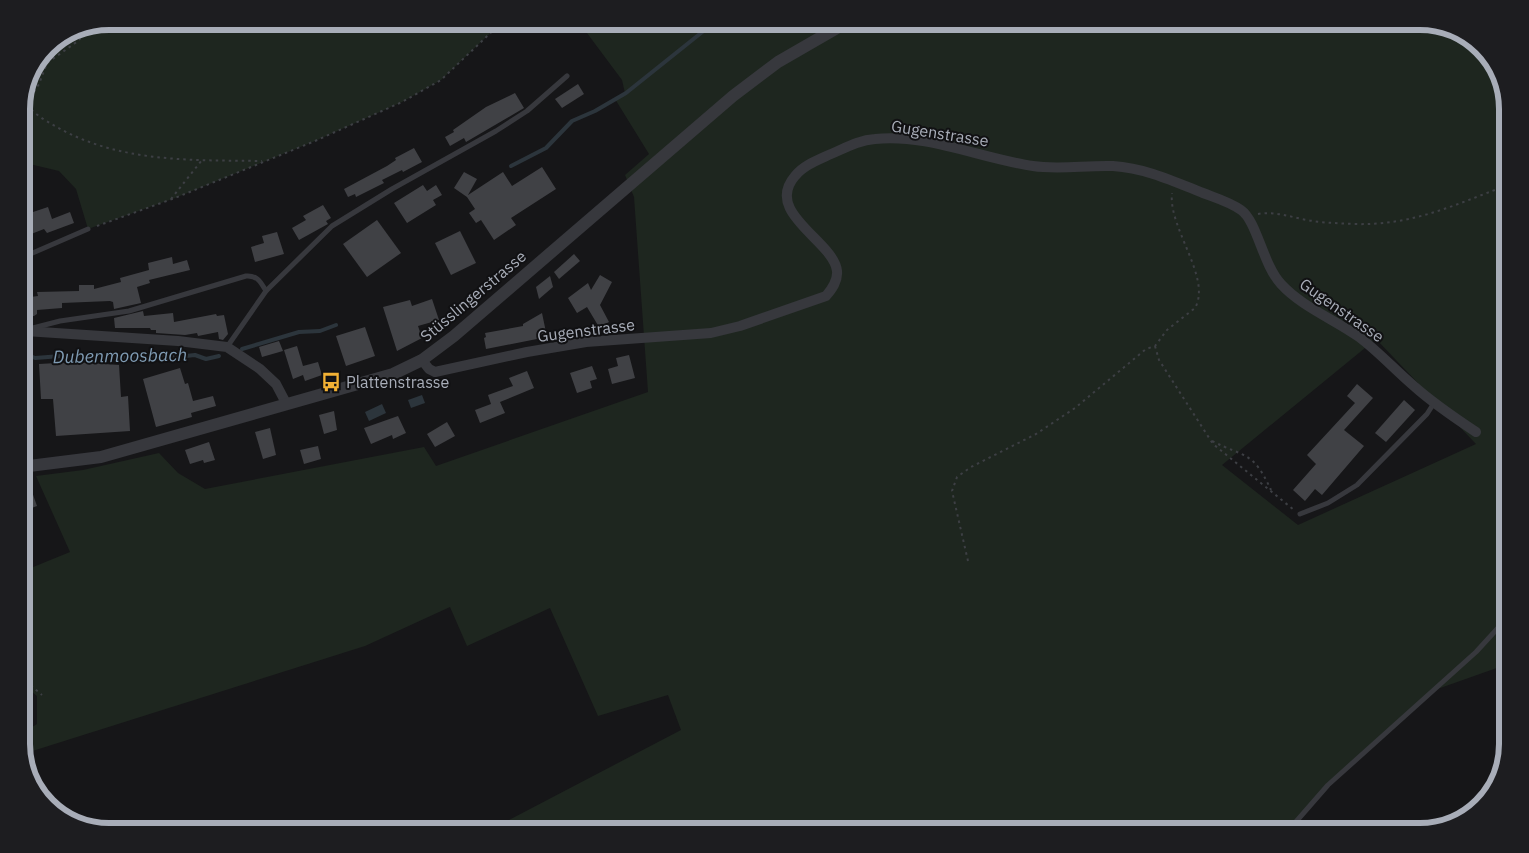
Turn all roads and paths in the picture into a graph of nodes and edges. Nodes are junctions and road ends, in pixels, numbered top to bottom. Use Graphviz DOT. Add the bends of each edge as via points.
graph roads {
  1 [pos="494,30"];
  2 [pos="833,30"];
  3 [pos="84,34"];
  4 [pos="568,76"];
  5 [pos="32,95"];
  6 [pos="30,108"];
  7 [pos="202,160"];
  8 [pos="265,161"];
  9 [pos="1174,181"];
  10 [pos="1499,188"];
  11 [pos="171,199"];
  12 [pos="1248,217"];
  13 [pos="88,229"];
  14 [pos="30,254"];
  15 [pos="266,291"];
  16 [pos="30,328"];
  17 [pos="30,331"];
  18 [pos="1155,346"];
  19 [pos="227,347"];
  20 [pos="422,360"];
  21 [pos="1435,402"];
  22 [pos="286,403"];
  23 [pos="1476,432"];
  24 [pos="1210,440"];
  25 [pos="30,466"];
  26 [pos="1272,492"];
  27 [pos="1300,514"];
  28 [pos="968,561"];
  29 [pos="1499,627"];
  30 [pos="30,685"];
  31 [pos="42,695"];
  32 [pos="1295,823"];
  1 -- 8 [label="path" via="427,89"];
  2 -- 20 [label="street, Stüsslingerstrasse" via="778,62 733,96"];
  3 -- 5 [label="path" via="47,63"];
  4 -- 15 [label="lane" via="527,111 496,131 349,214 306,250"];
  6 -- 7 [label="path" via="71,136 118,151 148,158"];
  7 -- 8 [label="path"];
  7 -- 11 [label="path"];
  8 -- 11 [label="path"];
  9 -- 12 [label="street, Gugenstrasse" via="1232,205"];
  9 -- 18 [label="path" via="1172,206 1197,280 1199,297 1195,308 1167,330"];
  9 -- 20 [label="street, Gugenstrasse" via="1141,169 1033,166 899,139 855,143 808,164 793,177 788,191 790,207 798,221 832,258 837,271 835,286 826,296 711,333 586,342 435,372"];
  10 -- 12 [label="path" via="1400,222 1329,223 1272,213"];
  11 -- 13 [label="path"];
  12 -- 21 [label="street, Gugenstrasse" via="1267,263 1288,291 1377,351"];
  13 -- 14 [label="lane"];
  15 -- 16 [label="lane" via="252,275 129,311"];
  15 -- 19 [label="lane"];
  17 -- 19 [label="street"];
  18 -- 24 [label="path" via="1159,360"];
  18 -- 28 [label="path" via="1146,349 1075,408 1044,429 971,467 957,478 952,491"];
  19 -- 22 [label="street" via="276,384"];
  20 -- 22 [label="street, Stüsslingerstrasse" via="393,374"];
  21 -- 23 [label="street, Gugenstrasse"];
  21 -- 27 [label="lane" via="1357,485 1328,503"];
  22 -- 25 [label="street, Stüsslingerstrasse" via="101,457"];
  24 -- 26 [label="path" via="1234,464"];
  24 -- 26 [label="path" via="1252,460"];
  26 -- 27 [label="path"];
  29 -- 32 [label="lane" via="1476,652 1328,785"];
  30 -- 31 [label="path"];
}
